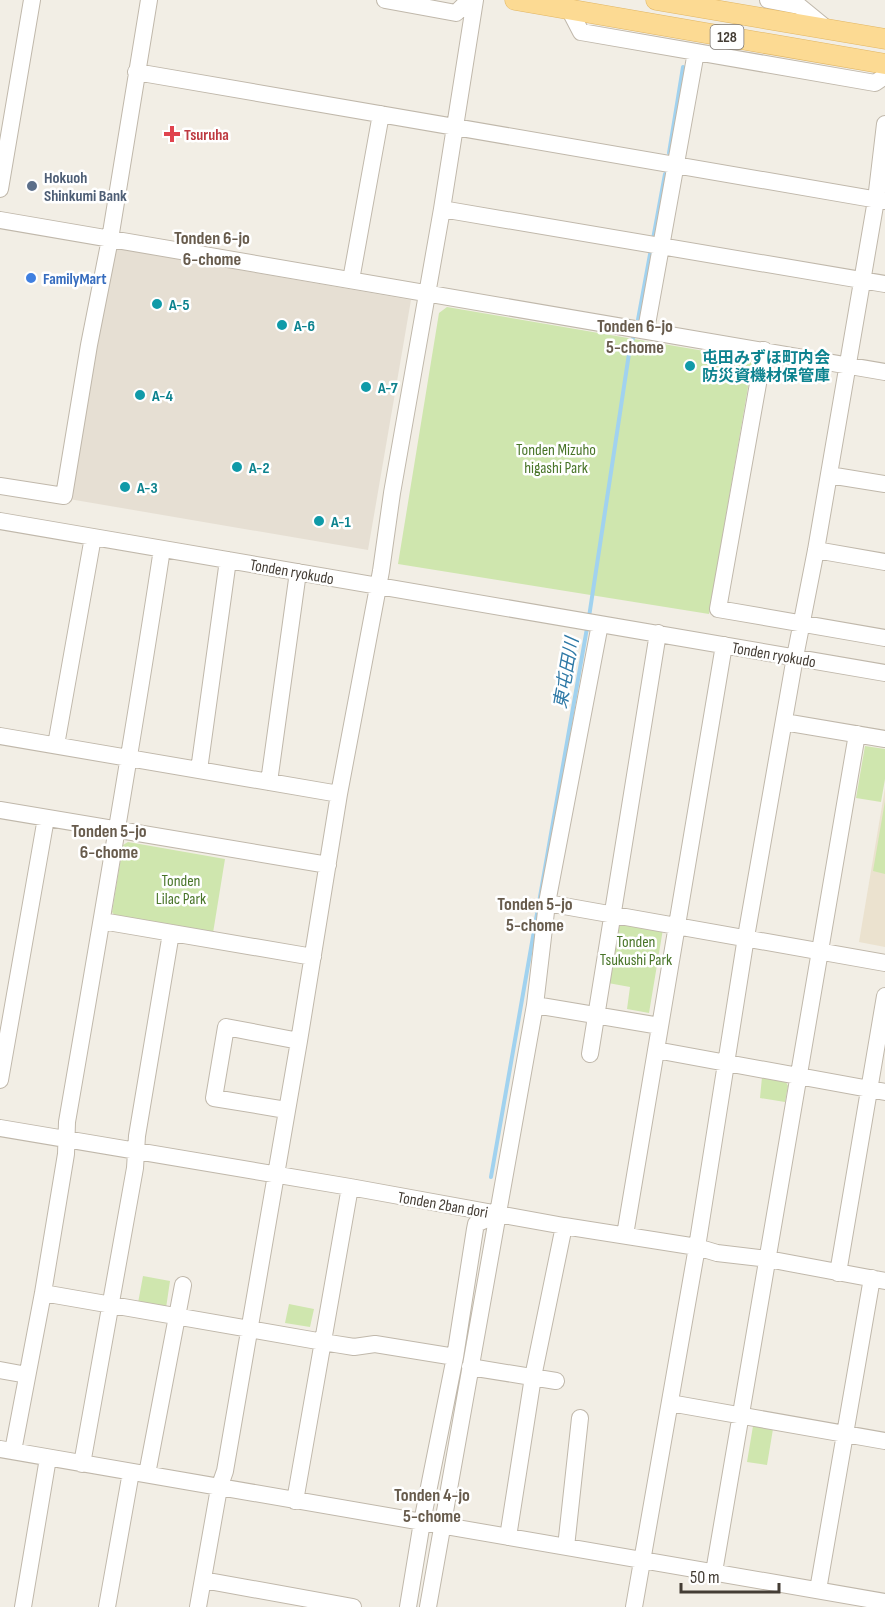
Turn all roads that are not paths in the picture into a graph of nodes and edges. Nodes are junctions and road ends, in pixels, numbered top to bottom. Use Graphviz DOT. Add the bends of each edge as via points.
graph roads {
  1 [pos="32,0"];
  2 [pos="149,0"];
  3 [pos="385,0"];
  4 [pos="469,0"];
  5 [pos="476,0"];
  6 [pos="515,0"];
  7 [pos="656,0"];
  8 [pos="768,0"];
  9 [pos="569,9"];
  10 [pos="827,29"];
  11 [pos="885,39"];
  12 [pos="696,52"];
  13 [pos="885,64"];
  14 [pos="136,72"];
  15 [pos="885,76"];
  16 [pos="381,114"];
  17 [pos="885,124"];
  18 [pos="454,128"];
  19 [pos="676,165"];
  20 [pos="0,189"];
  21 [pos="880,200"];
  22 [pos="442,209"];
  23 [pos="0,220"];
  24 [pos="110,239"];
  25 [pos="652,244"];
  26 [pos="351,280"];
  27 [pos="862,280"];
  28 [pos="885,284"];
  29 [pos="427,293"];
  30 [pos="638,329"];
  31 [pos="764,350"];
  32 [pos="848,365"];
  33 [pos="885,372"];
  34 [pos="829,475"];
  35 [pos="885,484"];
  36 [pos="0,486"];
  37 [pos="0,521"];
  38 [pos="93,537"];
  39 [pos="162,549"];
  40 [pos="816,550"];
  41 [pos="228,560"];
  42 [pos="885,562"];
  43 [pos="298,572"];
  44 [pos="378,587"];
  45 [pos="592,623"];
  46 [pos="801,623"];
  47 [pos="658,633"];
  48 [pos="885,638"];
  49 [pos="724,645"];
  50 [pos="795,657"];
  51 [pos="885,673"];
  52 [pos="784,722"];
  53 [pos="857,734"];
  54 [pos="0,736"];
  55 [pos="885,739"];
  56 [pos="56,746"];
  57 [pos="130,758"];
  58 [pos="199,770"];
  59 [pos="269,782"];
  60 [pos="339,794"];
  61 [pos="0,810"];
  62 [pos="46,818"];
  63 [pos="116,829"];
  64 [pos="328,865"];
  65 [pos="547,903"];
  66 [pos="612,914"];
  67 [pos="102,921"];
  68 [pos="677,925"];
  69 [pos="171,933"];
  70 [pos="746,938"];
  71 [pos="820,951"];
  72 [pos="313,957"];
  73 [pos="885,963"];
  74 [pos="885,996"];
  75 [pos="535,1005"];
  76 [pos="597,1016"];
  77 [pos="660,1026"];
  78 [pos="299,1041"];
  79 [pos="656,1050"];
  80 [pos="590,1054"];
  81 [pos="725,1062"];
  82 [pos="799,1076"];
  83 [pos="0,1080"];
  84 [pos="877,1091"];
  85 [pos="286,1110"];
  86 [pos="0,1128"];
  87 [pos="67,1139"];
  88 [pos="136,1151"];
  89 [pos="276,1175"];
  90 [pos="350,1187"];
  91 [pos="498,1214"];
  92 [pos="564,1226"];
  93 [pos="625,1235"];
  94 [pos="697,1247"];
  95 [pos="768,1259"];
  96 [pos="838,1273"];
  97 [pos="878,1280"];
  98 [pos="183,1285"];
  99 [pos="43,1293"];
  100 [pos="112,1306"];
  101 [pos="177,1317"];
  102 [pos="249,1328"];
  103 [pos="321,1342"];
  104 [pos="455,1357"];
  105 [pos="470,1367"];
  106 [pos="0,1370"];
  107 [pos="27,1375"];
  108 [pos="533,1377"];
  109 [pos="556,1381"];
  110 [pos="670,1403"];
  111 [pos="742,1416"];
  112 [pos="580,1418"];
  113 [pos="844,1433"];
  114 [pos="885,1441"];
  115 [pos="7,1450"];
  116 [pos="48,1458"];
  117 [pos="82,1464"];
  118 [pos="139,1473"];
  119 [pos="219,1488"];
  120 [pos="295,1501"];
  121 [pos="422,1522"];
  122 [pos="441,1526"];
  123 [pos="508,1537"];
  124 [pos="566,1547"];
  125 [pos="642,1560"];
  126 [pos="714,1572"];
  127 [pos="203,1580"];
  128 [pos="818,1590"];
  129 [pos="857,1602"];
  130 [pos="885,1602"];
  131 [pos="23,1607"];
  132 [pos="107,1607"];
  133 [pos="198,1607"];
  134 [pos="353,1607"];
  135 [pos="408,1607"];
  136 [pos="428,1607"];
  137 [pos="634,1607"];
  1 -- 20 [label="street"];
  2 -- 14 [label="street"];
  3 -- 4 [label="street" via="456,13"];
  5 -- 18 [label="street"];
  6 -- 9 [label="main road, 128"];
  7 -- 10 [label="main road, 128"];
  8 -- 10 [label="street" via="799,6"];
  9 -- 12 [label="street" via="581,32"];
  9 -- 13 [label="main road, 128"];
  10 -- 11 [label="main road, 128"];
  12 -- 15 [label="street" via="875,83"];
  12 -- 19 [label="street"];
  14 -- 16 [label="street"];
  14 -- 24 [label="street"];
  16 -- 18 [label="street"];
  16 -- 26 [label="street"];
  17 -- 21 [label="street"];
  18 -- 19 [label="street"];
  18 -- 22 [label="street"];
  19 -- 21 [label="street"];
  19 -- 25 [label="street"];
  21 -- 27 [label="street"];
  22 -- 25 [label="street"];
  22 -- 29 [label="street"];
  23 -- 24 [label="street"];
  24 -- 26 [label="street"];
  24 -- 36 [label="street" via="64,496"];
  25 -- 27 [label="street"];
  25 -- 30 [label="street"];
  26 -- 29 [label="street"];
  27 -- 28 [label="street"];
  27 -- 32 [label="street"];
  29 -- 30 [label="street"];
  29 -- 44 [label="street"];
  30 -- 31 [label="street"];
  31 -- 32 [label="street"];
  31 -- 46 [label="street" via="718,609"];
  32 -- 33 [label="street"];
  32 -- 34 [label="street"];
  34 -- 35 [label="street"];
  34 -- 40 [label="street"];
  37 -- 38 [label="street, Tonden ryokudo"];
  38 -- 39 [label="street, Tonden ryokudo"];
  38 -- 56 [label="street"];
  39 -- 41 [label="street, Tonden ryokudo"];
  39 -- 57 [label="street"];
  40 -- 42 [label="street"];
  40 -- 46 [label="street"];
  41 -- 43 [label="street, Tonden ryokudo"];
  41 -- 58 [label="street"];
  43 -- 44 [label="street, Tonden ryokudo"];
  43 -- 59 [label="street"];
  44 -- 45 [label="street, Tonden ryokudo"];
  44 -- 60 [label="street"];
  45 -- 47 [label="street, Tonden ryokudo"];
  45 -- 65 [label="street"];
  46 -- 48 [label="street"];
  46 -- 50 [label="street"];
  47 -- 49 [label="street, Tonden ryokudo"];
  47 -- 66 [label="street"];
  49 -- 50 [label="street, Tonden ryokudo"];
  49 -- 68 [label="street"];
  50 -- 51 [label="street, Tonden ryokudo"];
  50 -- 52 [label="street"];
  52 -- 53 [label="street"];
  52 -- 70 [label="street"];
  53 -- 55 [label="street"];
  53 -- 71 [label="street"];
  54 -- 56 [label="street"];
  56 -- 57 [label="street"];
  57 -- 58 [label="street"];
  57 -- 63 [label="street"];
  58 -- 59 [label="street"];
  59 -- 60 [label="street"];
  60 -- 64 [label="street"];
  61 -- 62 [label="street"];
  62 -- 63 [label="street"];
  62 -- 83 [label="street"];
  63 -- 64 [label="street"];
  63 -- 67 [label="street"];
  64 -- 72 [label="street"];
  65 -- 66 [label="street"];
  65 -- 75 [label="street"];
  66 -- 68 [label="street"];
  66 -- 76 [label="street"];
  67 -- 69 [label="street"];
  67 -- 87 [label="street"];
  68 -- 70 [label="street"];
  68 -- 77 [label="street"];
  69 -- 72 [label="street"];
  69 -- 88 [label="street"];
  70 -- 71 [label="street"];
  70 -- 81 [label="street"];
  71 -- 73 [label="street"];
  71 -- 82 [label="street"];
  72 -- 78 [label="street"];
  74 -- 84 [label="street"];
  75 -- 76 [label="street"];
  75 -- 91 [label="street"];
  76 -- 77 [label="street"];
  76 -- 80 [label="street"];
  77 -- 79 [label="street"];
  78 -- 85 [label="street"];
  78 -- 85 [label="street" via="226,1027 214,1098"];
  79 -- 81 [label="street"];
  79 -- 93 [label="street"];
  81 -- 82 [label="street"];
  81 -- 94 [label="street"];
  82 -- 84 [label="street"];
  82 -- 95 [label="street"];
  84 -- 96 [label="street"];
  85 -- 89 [label="street"];
  86 -- 87 [label="street, Tonden 2ban dori"];
  87 -- 88 [label="street, Tonden 2ban dori"];
  87 -- 99 [label="street"];
  88 -- 89 [label="street, Tonden 2ban dori"];
  88 -- 100 [label="street"];
  89 -- 90 [label="street, Tonden 2ban dori"];
  89 -- 102 [label="street"];
  90 -- 91 [label="street, Tonden 2ban dori"];
  90 -- 103 [label="street"];
  91 -- 92 [label="street, Tonden 2ban dori"];
  91 -- 104 [label="street" via="476,1224"];
  91 -- 105 [label="street"];
  92 -- 93 [label="street, Tonden 2ban dori"];
  92 -- 108 [label="street"];
  93 -- 94 [label="street, Tonden 2ban dori"];
  94 -- 95 [label="street, Tonden 2ban dori"];
  94 -- 110 [label="street"];
  95 -- 96 [label="street, Tonden 2ban dori"];
  95 -- 111 [label="street"];
  96 -- 97 [label="street, Tonden 2ban dori"];
  97 -- 113 [label="street"];
  98 -- 101 [label="street"];
  99 -- 100 [label="street"];
  99 -- 107 [label="street"];
  100 -- 101 [label="street"];
  100 -- 117 [label="street"];
  101 -- 102 [label="street"];
  101 -- 118 [label="street"];
  102 -- 103 [label="street"];
  102 -- 119 [label="street"];
  103 -- 104 [label="street" via="354,1347 375,1344"];
  103 -- 120 [label="street"];
  104 -- 121 [label="street"];
  105 -- 108 [label="street"];
  105 -- 122 [label="street"];
  106 -- 107 [label="street"];
  107 -- 115 [label="street"];
  108 -- 109 [label="street"];
  108 -- 123 [label="street"];
  110 -- 111 [label="street"];
  110 -- 125 [label="street"];
  111 -- 113 [label="street"];
  111 -- 126 [label="street"];
  112 -- 124 [label="street"];
  113 -- 114 [label="street"];
  113 -- 128 [label="street"];
  115 -- 116 [label="street"];
  116 -- 117 [label="street"];
  116 -- 131 [label="street"];
  117 -- 118 [label="street"];
  118 -- 119 [label="street"];
  118 -- 132 [label="street"];
  119 -- 120 [label="street"];
  119 -- 127 [label="street"];
  120 -- 121 [label="street"];
  121 -- 122 [label="street"];
  121 -- 135 [label="street"];
  122 -- 123 [label="street"];
  122 -- 136 [label="street"];
  123 -- 124 [label="street"];
  124 -- 125 [label="street"];
  125 -- 126 [label="street"];
  125 -- 137 [label="street"];
  126 -- 128 [label="street"];
  127 -- 133 [label="street"];
  127 -- 134 [label="street"];
  128 -- 129 [label="street"];
  129 -- 130 [label="street"];
}
